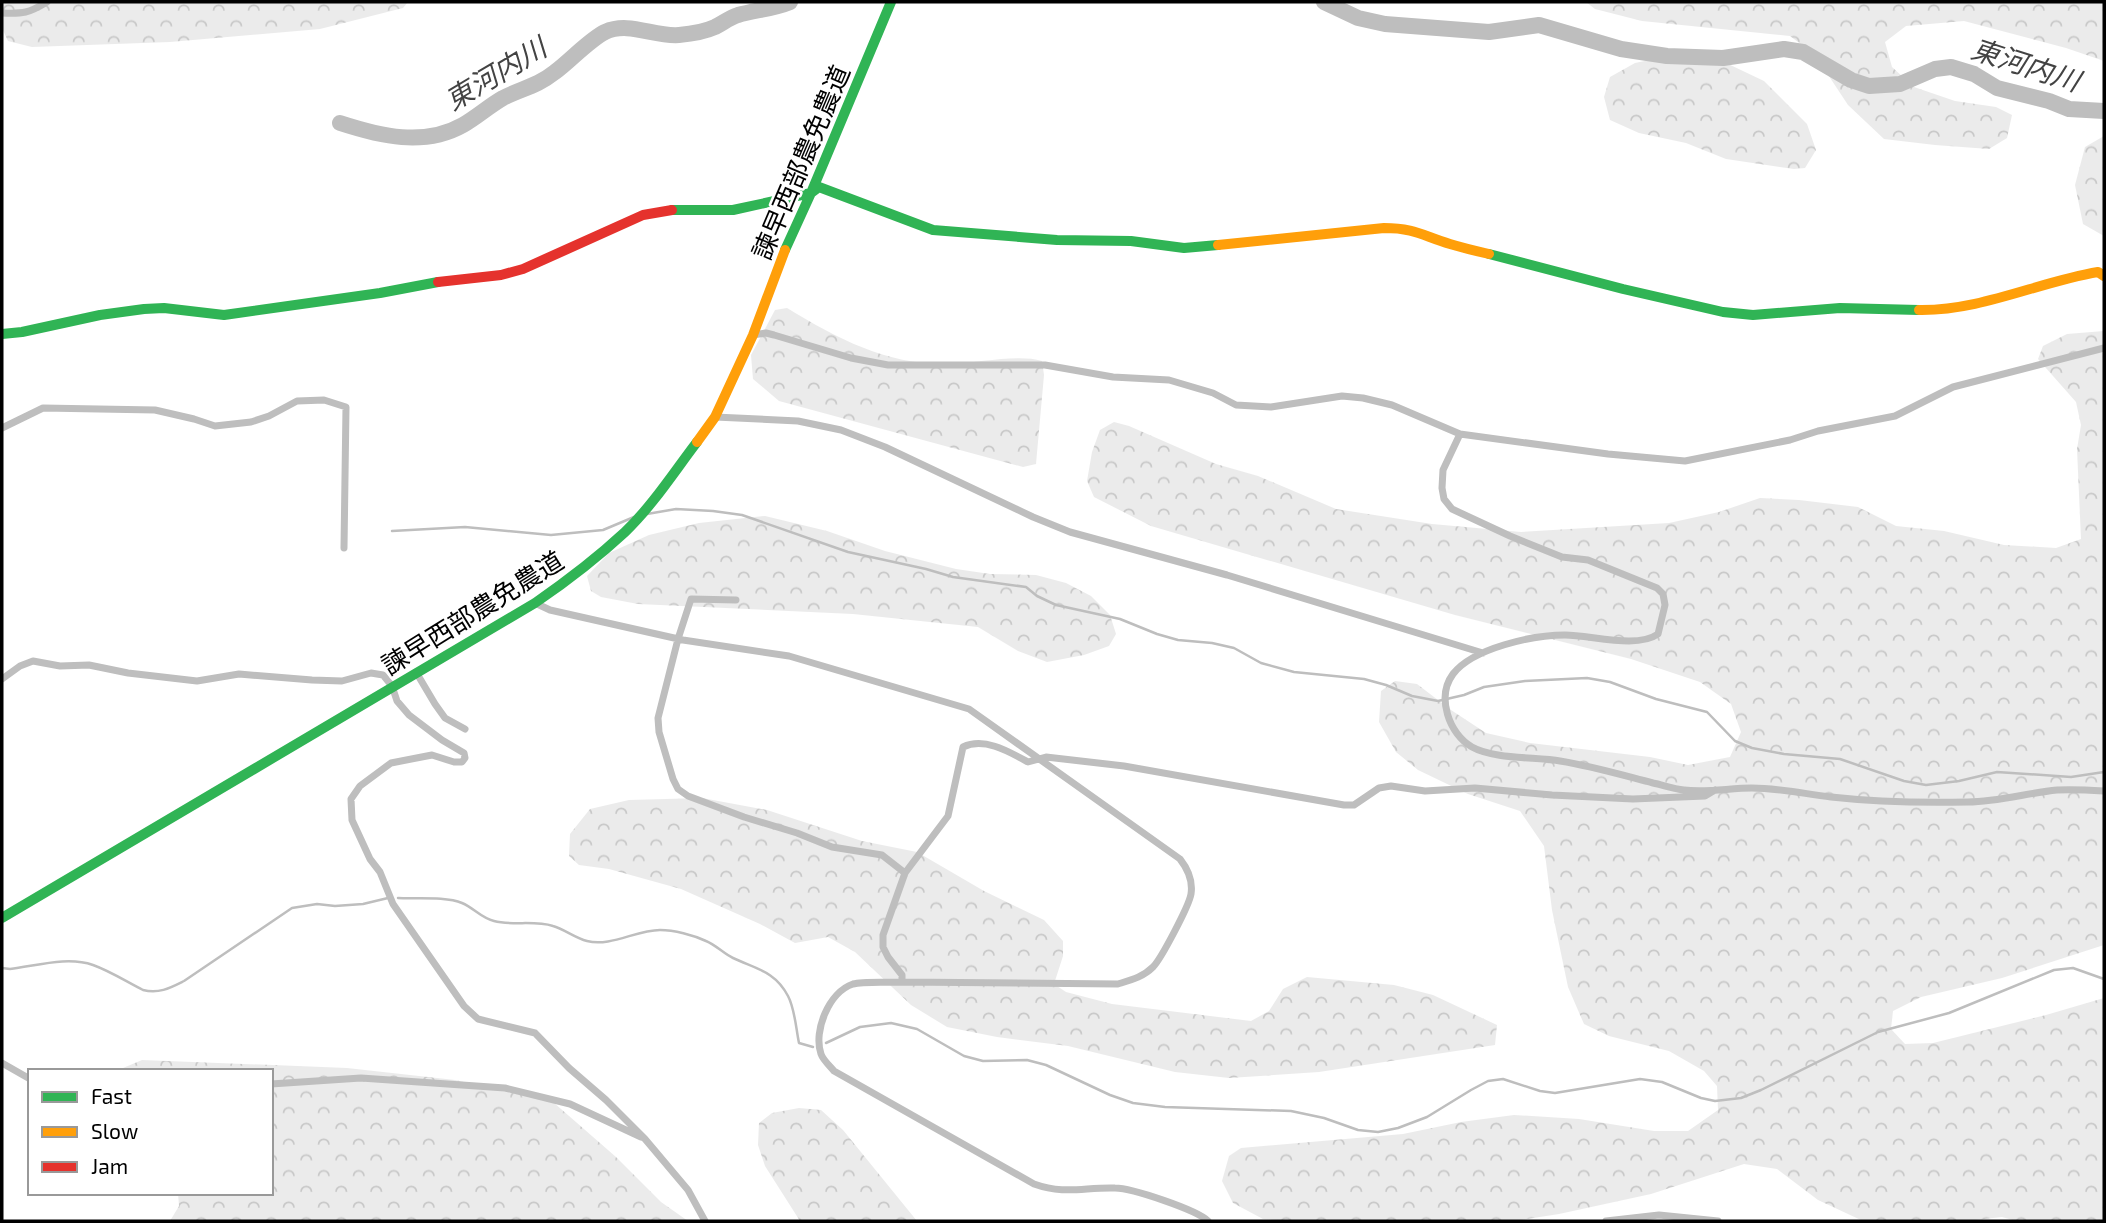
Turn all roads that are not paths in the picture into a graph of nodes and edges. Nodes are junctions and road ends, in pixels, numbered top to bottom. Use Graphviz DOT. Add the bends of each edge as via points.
graph roads {
  1 [pos="47,2"];
  2 [pos="891,2"];
  3 [pos="2,13"];
  4 [pos="811,193"];
  5 [pos="2104,276"];
  6 [pos="2,334"];
  7 [pos="753,335"];
  8 [pos="2104,348"];
  9 [pos="715,417"];
  10 [pos="2,428"];
  11 [pos="1460,434"];
  12 [pos="344,548"];
  13 [pos="736,600"];
  14 [pos="535,603"];
  15 [pos="678,639"];
  16 [pos="1483,653"];
  17 [pos="416,672"];
  18 [pos="2,679"];
  19 [pos="392,686"];
  20 [pos="465,729"];
  21 [pos="1040,760"];
  22 [pos="1715,790"];
  23 [pos="2104,791"];
  24 [pos="905,873"];
  25 [pos="2,918"];
  26 [pos="902,982"];
  27 [pos="2,1063"];
  28 [pos="28,1078"];
  29 [pos="273,1084"];
  30 [pos="645,1139"];
  31 [pos="705,1221"];
  32 [pos="1208,1221"];
  33 [pos="1606,1221"];
  34 [pos="1718,1221"];
  1 -- 3 [label="street" via="30,12"];
  2 -- 4 [label="street, 諫早西部農免農道"];
  4 -- 5 [label="street" via="819,187 933,230 1184,248 1404,228 1623,289 1753,315 1860,307 1940,310 2073,276 2098,272"];
  4 -- 6 [label="street" via="733,210 667,210 643,215 501,275 224,315 144,309"];
  4 -- 7 [label="street, 諫早西部農免農道"];
  7 -- 9 [label="street, 諫早西部農免農道"];
  7 -- 11 [label="street" via="766,333 888,365 1045,365 1113,377 1169,380 1236,404 1271,407 1342,396 1363,398 1392,405"];
  8 -- 11 [label="street" via="1953,387 1895,416 1685,461"];
  9 -- 14 [label="street, 諫早西部農免農道" via="626,531"];
  9 -- 16 [label="street" via="798,421 841,430 1070,532"];
  10 -- 12 [label="street" via="43,408 155,410 215,426 251,422 297,401 324,400 346,407"];
  11 -- 16 [label="street" via="1443,470 1444,499 1451,509 1562,557 1588,560 1657,588 1665,605 1658,634 1650,640 1564,635"];
  13 -- 15 [label="street" via="691,599"];
  14 -- 15 [label="street"];
  14 -- 17 [label="street, 諫早西部農免農道"];
  15 -- 21 [label="street" via="789,656 969,709"];
  15 -- 24 [label="street" via="658,718 678,789 832,848 882,855"];
  16 -- 22 [label="street" via="1465,662 1446,690 1454,730 1475,749 1596,768 1684,790"];
  17 -- 19 [label="street, 諫早西部農免農道"];
  17 -- 20 [label="street" via="445,718"];
  18 -- 19 [label="street" via="33,661 197,681 239,674 342,681 371,673 383,675"];
  19 -- 25 [label="street, 諫早西部農免農道"];
  19 -- 30 [label="street" via="408,715 465,758 454,762 432,755 391,763 360,786 351,799 352,820 393,904 472,1015 535,1032"];
  21 -- 22 [label="street" via="1124,766 1344,805 1354,805 1379,788 1391,786 1633,799 1705,796"];
  21 -- 24 [label="street" via="1028,762 982,744 963,747 948,817"];
  21 -- 26 [label="street" via="1187,867 1191,895 1161,958 1138,978 1118,984"];
  22 -- 23 [label="street" via="1753,788 1884,802 1999,800 2057,790"];
  24 -- 26 [label="street" via="883,935 883,947"];
  26 -- 32 [label="street" via="852,984 836,995 817,1036 821,1055 834,1071 1034,1184 1070,1191 1118,1188 1180,1207"];
  27 -- 28 [label="street"];
  29 -- 30 [label="street" via="361,1078 505,1088 570,1104"];
  30 -- 31 [label="street" via="688,1190"];
  33 -- 34 [label="street" via="1658,1215"];
}
